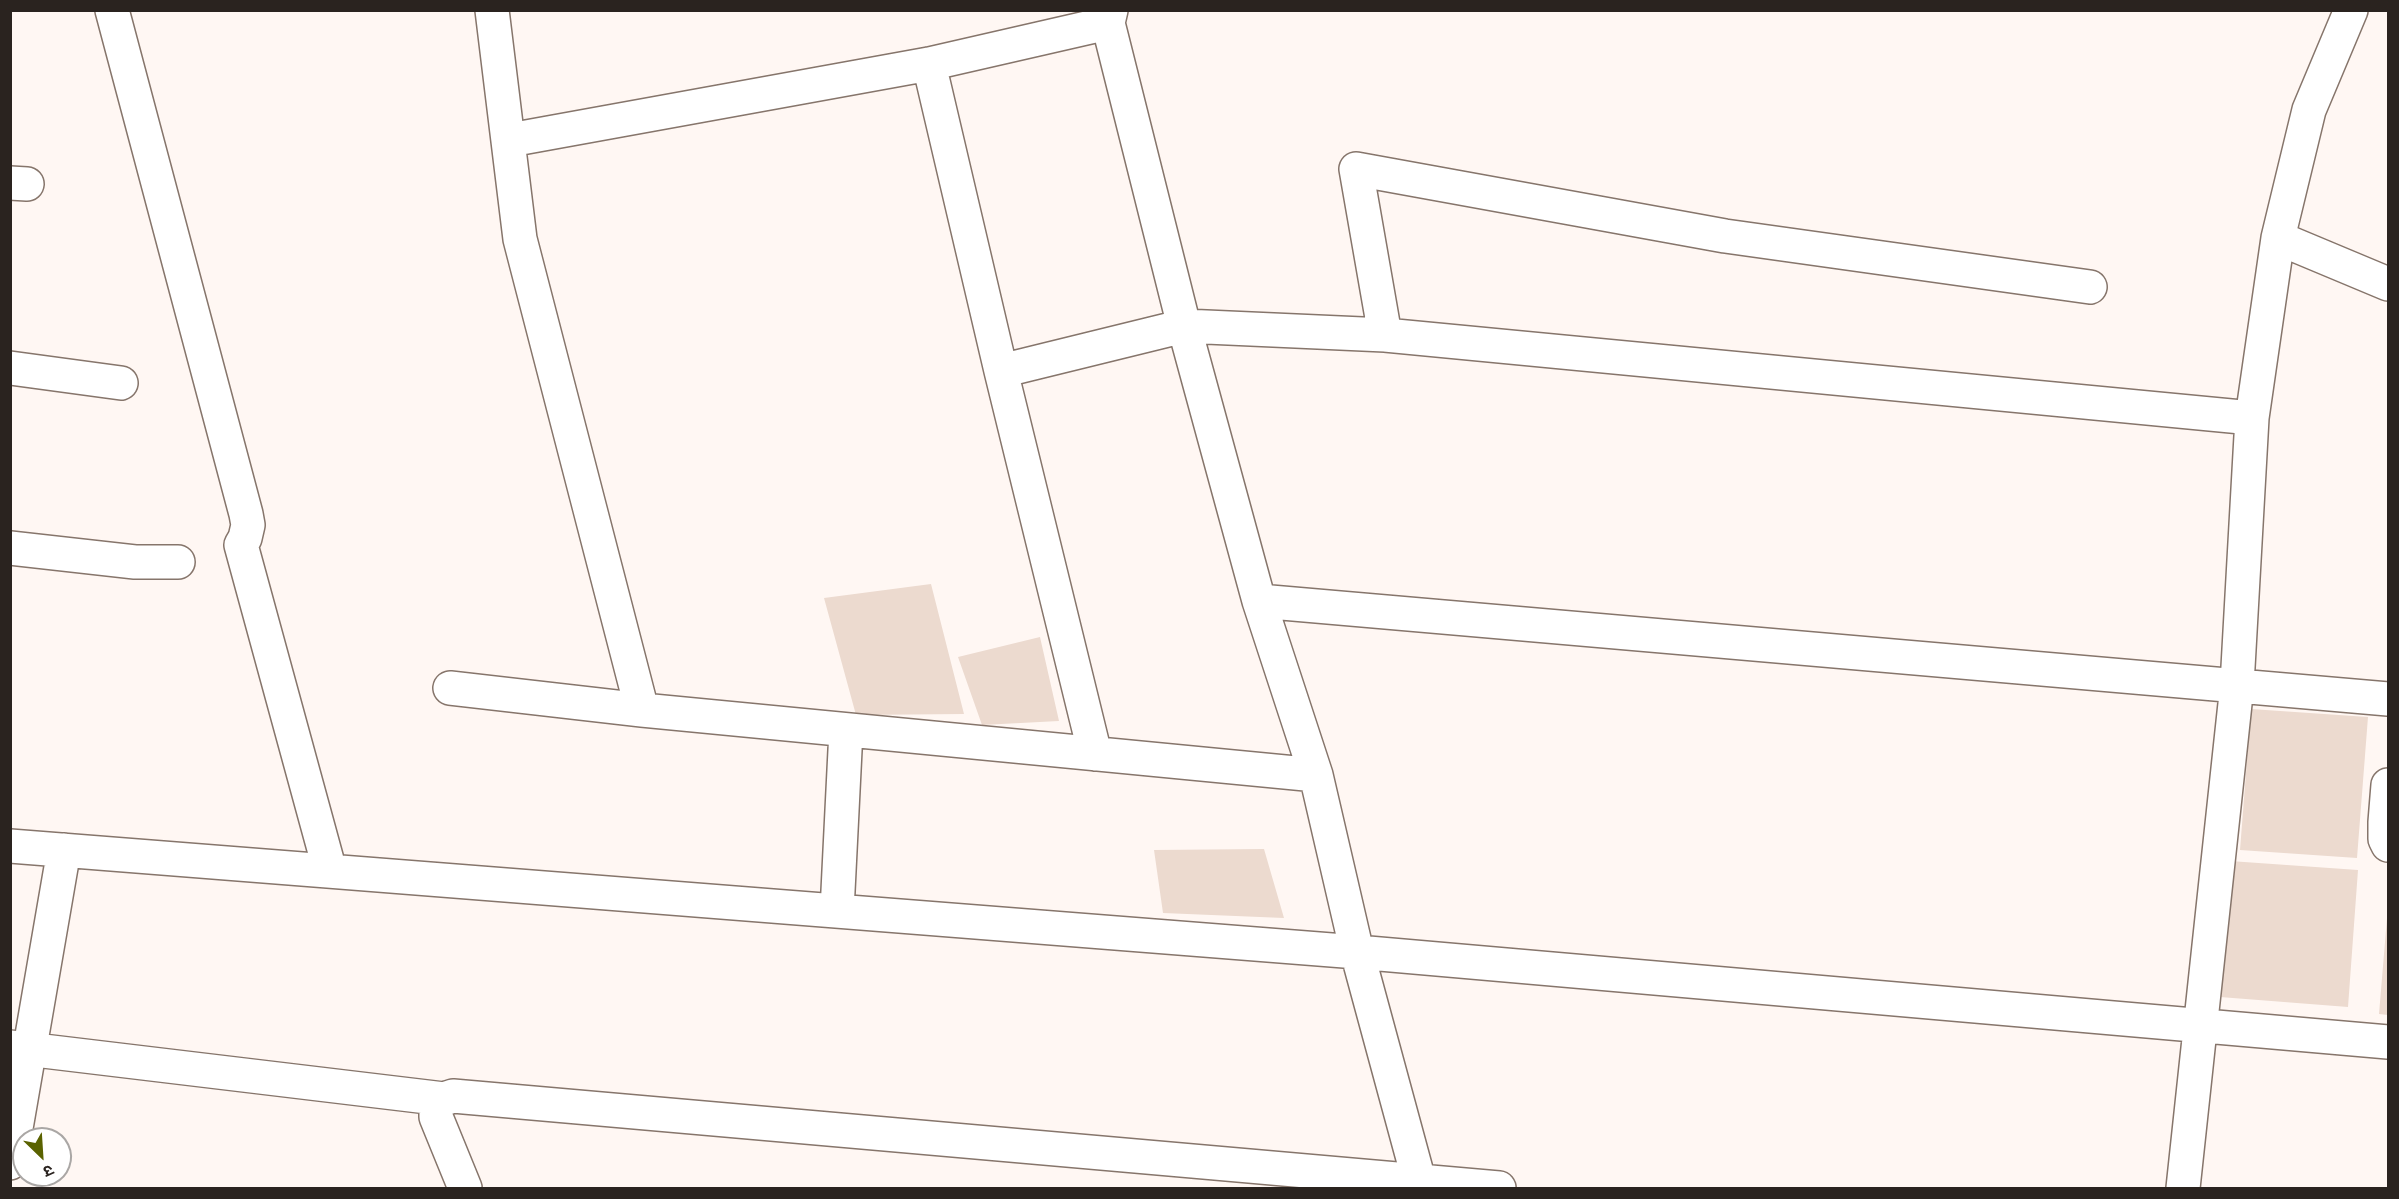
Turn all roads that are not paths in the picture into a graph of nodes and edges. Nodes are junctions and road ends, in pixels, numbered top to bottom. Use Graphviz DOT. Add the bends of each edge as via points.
graph roads {
  1 [pos="112,10"];
  2 [pos="492,10"];
  3 [pos="2351,10"];
  4 [pos="1109,17"];
  5 [pos="929,64"];
  6 [pos="510,140"];
  7 [pos="2278,238"];
  8 [pos="2388,284"];
  9 [pos="2090,287"];
  10 [pos="1184,326"];
  11 [pos="1385,335"];
  12 [pos="10,368"];
  13 [pos="1001,371"];
  14 [pos="121,382"];
  15 [pos="2252,418"];
  16 [pos="10,548"];
  17 [pos="178,562"];
  18 [pos="1259,601"];
  19 [pos="2237,685"];
  20 [pos="450,688"];
  21 [pos="2388,699"];
  22 [pos="642,710"];
  23 [pos="846,730"];
  24 [pos="1095,754"];
  25 [pos="1316,775"];
  26 [pos="2388,785"];
  27 [pos="2388,845"];
  28 [pos="10,846"];
  29 [pos="64,850"];
  30 [pos="330,871"];
  31 [pos="837,911"];
  32 [pos="1357,952"];
  33 [pos="2201,1027"];
  34 [pos="2388,1042"];
  35 [pos="20,1048"];
  36 [pos="444,1099"];
  37 [pos="10,1163"];
  38 [pos="1420,1185"];
  39 [pos="465,1188"];
  40 [pos="1499,1188"];
  41 [pos="2183,1188"];
  1 -- 30 [label="street" via="246,514 248,525 241,545"];
  2 -- 6 [label="street"];
  3 -- 7 [label="street" via="2308,110"];
  4 -- 5 [label="street"];
  4 -- 10 [label="street"];
  5 -- 6 [label="street"];
  5 -- 13 [label="street"];
  6 -- 22 [label="street" via="520,239"];
  7 -- 8 [label="street"];
  7 -- 15 [label="street"];
  9 -- 11 [label="street" via="1725,236 1356,168"];
  10 -- 11 [label="street"];
  10 -- 13 [label="street"];
  10 -- 18 [label="street"];
  11 -- 15 [label="street"];
  12 -- 14 [label="street"];
  13 -- 24 [label="street"];
  15 -- 19 [label="street"];
  16 -- 17 [label="street" via="135,562"];
  18 -- 19 [label="street"];
  18 -- 25 [label="street"];
  19 -- 21 [label="street"];
  19 -- 33 [label="street"];
  20 -- 22 [label="street"];
  22 -- 23 [label="street"];
  23 -- 24 [label="street"];
  23 -- 31 [label="street"];
  24 -- 25 [label="street"];
  25 -- 32 [label="street"];
  26 -- 27 [label="street"];
  28 -- 29 [label="street"];
  29 -- 30 [label="street"];
  29 -- 35 [label="street"];
  30 -- 31 [label="street"];
  31 -- 32 [label="street"];
  32 -- 33 [label="street"];
  32 -- 38 [label="street"];
  33 -- 34 [label="street"];
  33 -- 41 [label="street"];
  35 -- 36 [label="street"];
  35 -- 37 [label="street"];
  36 -- 38 [label="street" via="467,1096"];
  36 -- 39 [label="street" via="436,1106 436,1117"];
  38 -- 40 [label="street"];
}
